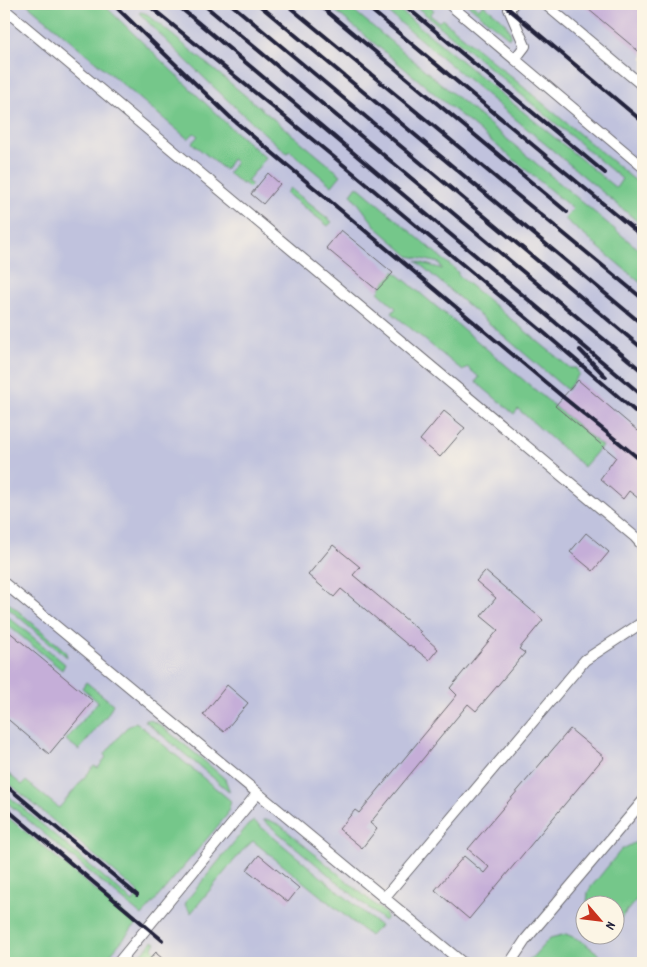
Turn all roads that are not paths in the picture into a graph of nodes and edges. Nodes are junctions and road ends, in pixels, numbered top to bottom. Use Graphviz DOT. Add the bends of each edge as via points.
graph roads {
  1 [pos="449,4"];
  2 [pos="513,4"];
  3 [pos="545,4"];
  4 [pos="4,8"];
  5 [pos="515,59"];
  6 [pos="643,86"];
  7 [pos="643,167"];
  8 [pos="643,546"];
  9 [pos="4,583"];
  10 [pos="643,622"];
  11 [pos="257,794"];
  12 [pos="642,806"];
  13 [pos="384,898"];
  14 [pos="118,963"];
  15 [pos="463,963"];
  16 [pos="510,963"];
  1 -- 5 [label="lane"];
  2 -- 5 [label="lane" via="509,9 525,46"];
  3 -- 6 [label="lane"];
  4 -- 8 [label="lane"];
  5 -- 7 [label="lane"];
  9 -- 11 [label="lane"];
  10 -- 13 [label="lane" via="585,660"];
  11 -- 13 [label="lane"];
  11 -- 14 [label="lane"];
  12 -- 16 [label="lane" via="526,939"];
  13 -- 15 [label="lane"];
}
